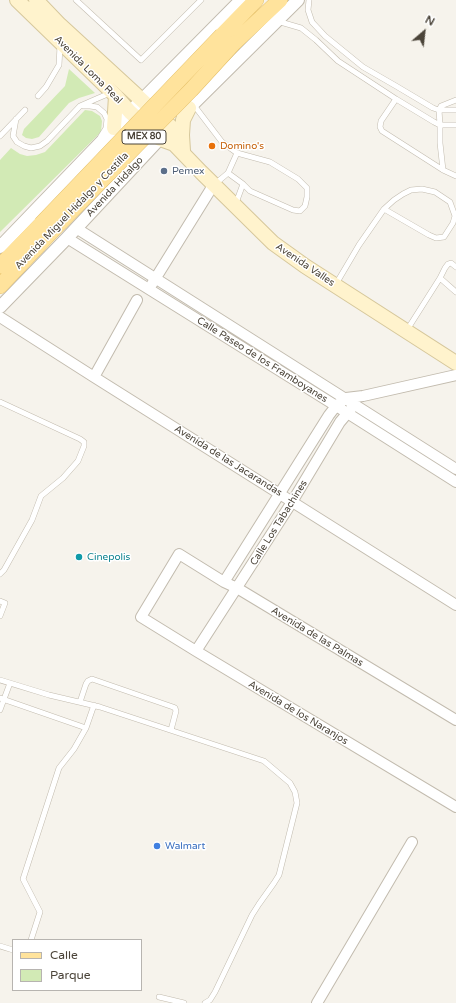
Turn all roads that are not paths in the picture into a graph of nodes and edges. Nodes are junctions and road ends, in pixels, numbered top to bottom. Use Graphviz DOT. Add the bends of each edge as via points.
graph roads {
  1 [pos="17,0"];
  2 [pos="36,0"];
  3 [pos="76,0"];
  4 [pos="86,0"];
  5 [pos="201,0"];
  6 [pos="241,0"];
  7 [pos="256,0"];
  8 [pos="280,0"];
  9 [pos="298,0"];
  10 [pos="308,0"];
  11 [pos="82,5"];
  12 [pos="276,21"];
  13 [pos="60,33"];
  14 [pos="228,39"];
  15 [pos="114,94"];
  16 [pos="146,95"];
  17 [pos="38,96"];
  18 [pos="396,99"];
  19 [pos="456,100"];
  20 [pos="80,106"];
  21 [pos="25,110"];
  22 [pos="439,110"];
  23 [pos="456,110"];
  24 [pos="130,112"];
  25 [pos="183,114"];
  26 [pos="16,119"];
  27 [pos="440,125"];
  28 [pos="456,125"];
  29 [pos="116,126"];
  30 [pos="0,136"];
  31 [pos="160,139"];
  32 [pos="179,148"];
  33 [pos="92,151"];
  34 [pos="149,151"];
  35 [pos="237,153"];
  36 [pos="443,170"];
  37 [pos="228,173"];
  38 [pos="456,176"];
  39 [pos="214,184"];
  40 [pos="243,184"];
  41 [pos="235,206"];
  42 [pos="384,209"];
  43 [pos="46,227"];
  44 [pos="76,228"];
  45 [pos="67,238"];
  46 [pos="0,246"];
  47 [pos="107,248"];
  48 [pos="101,260"];
  49 [pos="0,266"];
  50 [pos="456,267"];
  51 [pos="440,278"];
  52 [pos="156,279"];
  53 [pos="335,285"];
  54 [pos="0,286"];
  55 [pos="149,290"];
  56 [pos="456,292"];
  57 [pos="137,300"];
  58 [pos="0,307"];
  59 [pos="0,317"];
  60 [pos="407,331"];
  61 [pos="456,363"];
  62 [pos="456,375"];
  63 [pos="94,377"];
  64 [pos="363,396"];
  65 [pos="346,398"];
  66 [pos="0,402"];
  67 [pos="355,405"];
  68 [pos="336,406"];
  69 [pos="347,413"];
  70 [pos="456,468"];
  71 [pos="456,482"];
  72 [pos="280,494"];
  73 [pos="292,502"];
  74 [pos="0,574"];
  75 [pos="224,582"];
  76 [pos="237,588"];
  77 [pos="0,601"];
  78 [pos="456,605"];
  79 [pos="0,616"];
  80 [pos="141,617"];
  81 [pos="196,651"];
  82 [pos="0,680"];
  83 [pos="10,683"];
  84 [pos="2,699"];
  85 [pos="80,702"];
  86 [pos="94,705"];
  87 [pos="0,710"];
  88 [pos="456,720"];
  89 [pos="86,728"];
  90 [pos="171,730"];
  91 [pos="456,808"];
  92 [pos="412,842"];
  93 [pos="31,939"];
  94 [pos="0,946"];
  95 [pos="12,950"];
  96 [pos="159,996"];
  97 [pos="184,1003"];
  98 [pos="205,1003"];
  99 [pos="317,1003"];
  1 -- 13 [label="main road, Avenida Loma Real"];
  2 -- 13 [label="main road, Avenida Loma Real"];
  3 -- 11 [label="lane"];
  4 -- 11 [label="lane"];
  5 -- 11 [label="lane" via="141,60"];
  6 -- 16 [label="street"];
  7 -- 14 [label="main road, Avenida Miguel Hidalgo y Costilla / MEX 80"];
  8 -- 14 [label="main road, Avenida Miguel Hidalgo y Costilla / MEX 80"];
  9 -- 12 [label="street, Avenida Hidalgo"];
  10 -- 22 [label="lane" via="312,22 325,36 362,67"];
  12 -- 18 [label="lane" via="301,28 338,61"];
  12 -- 25 [label="street, Avenida Hidalgo"];
  13 -- 15 [label="main road, Avenida Loma Real"];
  13 -- 16 [label="main road, Avenida Loma Real"];
  13 -- 17 [label="lane" via="59,65"];
  14 -- 43 [label="main road, Avenida Miguel Hidalgo y Costilla / MEX 80, bridge"];
  15 -- 20 [label="lane"];
  15 -- 24 [label="main road, Avenida Loma Real"];
  15 -- 29 [label="main road"];
  16 -- 24 [label="street"];
  16 -- 25 [label="main road, Avenida Loma Real"];
  18 -- 27 [label="lane"];
  18 -- 36 [label="lane" via="381,121 382,131"];
  19 -- 22 [label="lane" via="441,106"];
  20 -- 26 [label="lane" via="40,146 31,148 17,142 13,136"];
  20 -- 33 [label="lane" via="97,107 107,119 106,128"];
  21 -- 26 [label="lane"];
  22 -- 23 [label="lane"];
  22 -- 27 [label="lane"];
  24 -- 29 [label="street"];
  24 -- 31 [label="main road, Avenida Loma Real"];
  25 -- 31 [label="street, Avenida Hidalgo"];
  25 -- 32 [label="main road"];
  25 -- 32 [label="main road"];
  25 -- 35 [label="lane"];
  26 -- 30 [label="lane"];
  27 -- 28 [label="lane"];
  27 -- 36 [label="lane"];
  29 -- 33 [label="street"];
  29 -- 34 [label="street" via="124,125 136,134 147,145"];
  31 -- 32 [label="main road, Avenida Valles"];
  31 -- 34 [label="street, Avenida Hidalgo"];
  32 -- 39 [label="main road, Avenida Valles"];
  33 -- 46 [label="street"];
  34 -- 44 [label="street, Avenida Hidalgo"];
  35 -- 37 [label="lane"];
  35 -- 40 [label="lane" via="270,162 298,179 307,188 306,206 300,211 293,210 250,190"];
  36 -- 38 [label="lane"];
  37 -- 39 [label="lane"];
  37 -- 40 [label="lane"];
  39 -- 41 [label="main road, Avenida Valles"];
  39 -- 52 [label="street"];
  40 -- 41 [label="lane"];
  41 -- 53 [label="main road, Avenida Valles" via="273,243"];
  42 -- 42 [label="lane" via="403,194 422,188 435,192 450,202 455,216 444,237 436,238"];
  42 -- 53 [label="lane"];
  43 -- 49 [label="main road, Avenida Miguel Hidalgo y Costilla / MEX 80"];
  43 -- 54 [label="main road, Avenida Miguel Hidalgo y Costilla / MEX 80"];
  44 -- 45 [label="street, Avenida Hidalgo"];
  44 -- 47 [label="street, Calle Paseo de los Framboyanes"];
  45 -- 48 [label="street, Calle Paseo de los Framboyanes"];
  45 -- 58 [label="street, Avenida Hidalgo"];
  47 -- 48 [label="street"];
  47 -- 52 [label="street, Calle Paseo de los Framboyanes"];
  48 -- 55 [label="street, Calle Paseo de los Framboyanes"];
  50 -- 51 [label="lane" via="448,264"];
  51 -- 56 [label="lane"];
  51 -- 60 [label="lane"];
  52 -- 55 [label="street"];
  52 -- 65 [label="street, Calle Paseo de los Framboyanes"];
  53 -- 60 [label="main road, Avenida Valles"];
  55 -- 68 [label="street, Calle Paseo de los Framboyanes"];
  57 -- 63 [label="street"];
  59 -- 63 [label="street, Avenida de las Jacarandas"];
  60 -- 61 [label="main road, Avenida Valles"];
  62 -- 64 [label="street"];
  63 -- 72 [label="street, Avenida de las Jacarandas"];
  64 -- 65 [label="street"];
  64 -- 67 [label="street, Calle Los Tabachines"];
  65 -- 67 [label="street, Calle Paseo de los Framboyanes"];
  65 -- 68 [label="street, Calle Los Tabachines"];
  66 -- 74 [label="lane" via="80,439 84,446 78,461 64,478 41,496 32,520"];
  67 -- 69 [label="street, Calle Los Tabachines"];
  67 -- 70 [label="street, Calle Paseo de los Framboyanes"];
  68 -- 69 [label="street, Calle Paseo de los Framboyanes"];
  68 -- 72 [label="street, Calle Los Tabachines"];
  69 -- 71 [label="street, Calle Paseo de los Framboyanes"];
  69 -- 73 [label="street, Calle Los Tabachines"];
  72 -- 73 [label="street, Avenida de las Jacarandas"];
  72 -- 75 [label="street, Calle Los Tabachines"];
  73 -- 76 [label="street, Calle Los Tabachines"];
  73 -- 78 [label="street, Avenida de las Jacarandas"];
  75 -- 76 [label="street, Avenida de las Palmas"];
  75 -- 80 [label="street, Avenida de las Palmas" via="179,554"];
  76 -- 81 [label="street, Calle Los Tabachines"];
  76 -- 88 [label="street, Avenida de las Palmas"];
  77 -- 79 [label="lane" via="5,602"];
  80 -- 81 [label="street, Avenida de los Naranjos"];
  81 -- 91 [label="street, Avenida de los Naranjos"];
  82 -- 83 [label="lane"];
  83 -- 84 [label="lane"];
  83 -- 85 [label="lane"];
  84 -- 87 [label="lane"];
  84 -- 89 [label="lane"];
  85 -- 86 [label="lane"];
  85 -- 90 [label="lane" via="86,684 92,679 175,708"];
  86 -- 89 [label="lane"];
  86 -- 90 [label="lane"];
  89 -- 93 [label="lane" via="59,768 23,879 40,912"];
  90 -- 98 [label="lane" via="264,761 290,783 297,803 279,875 252,915 215,992"];
  92 -- 99 [label="street"];
  94 -- 95 [label="lane"];
  96 -- 97 [label="lane"];
}
